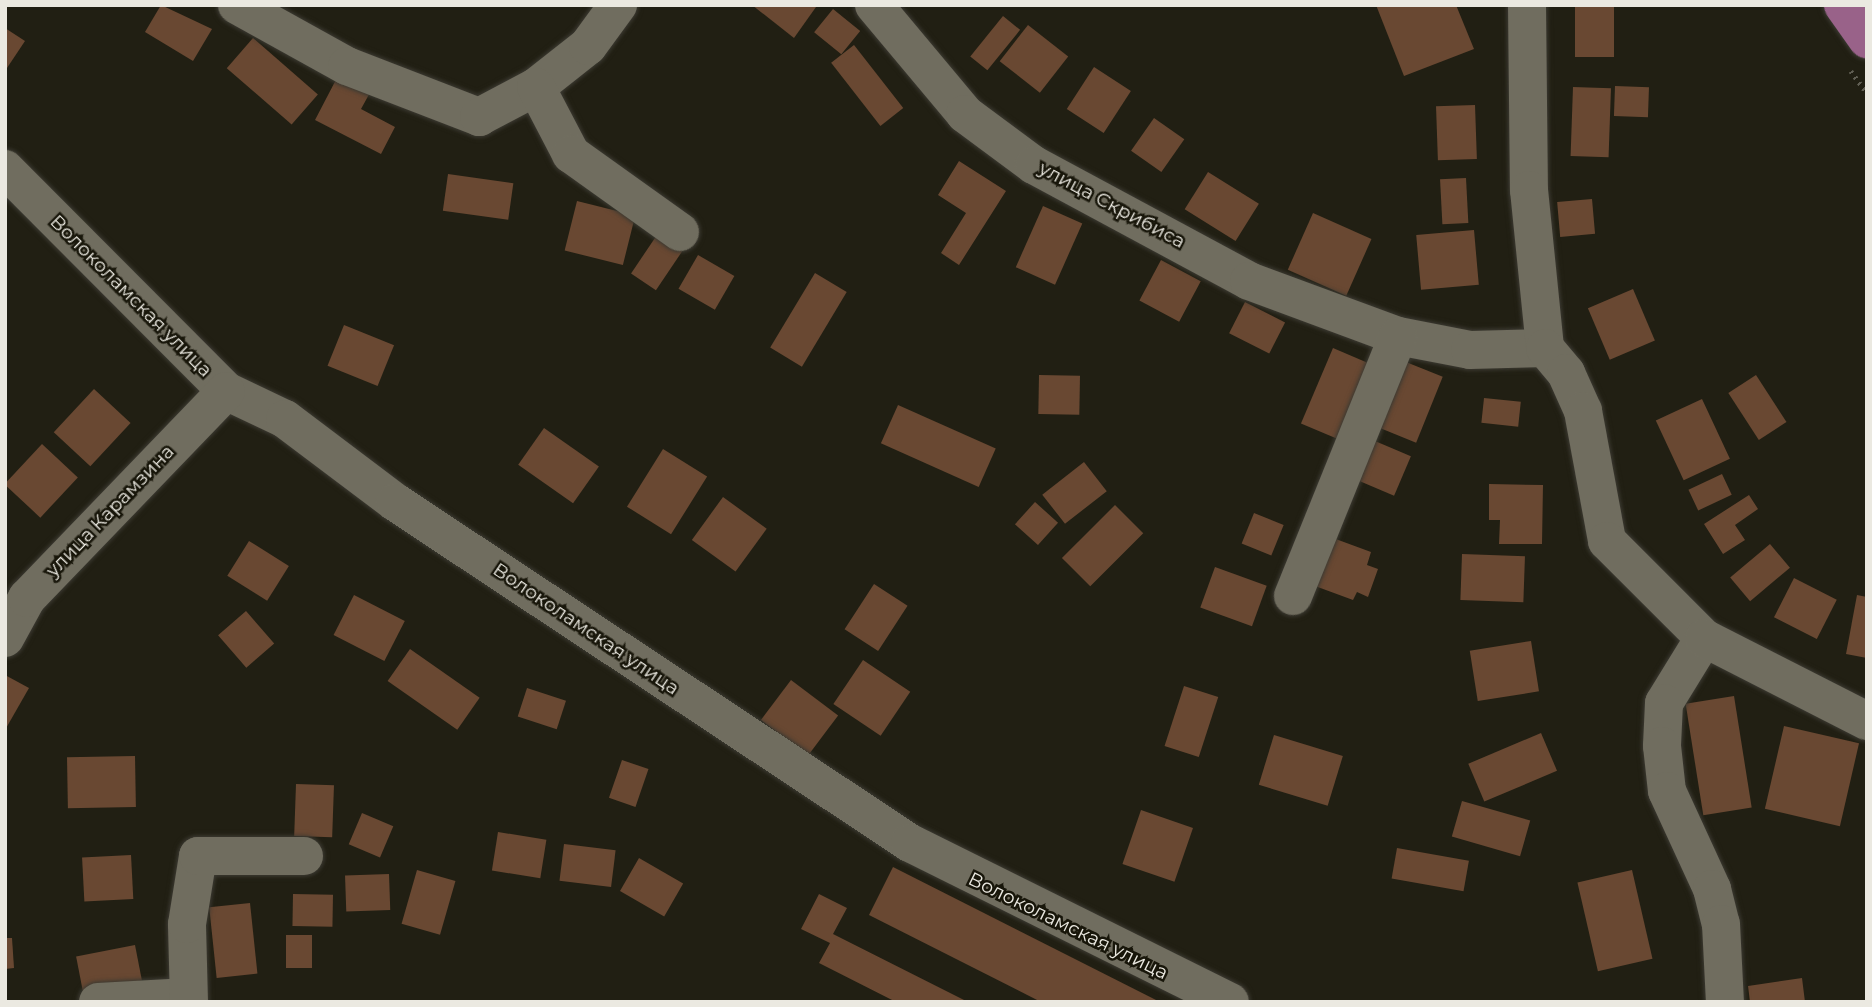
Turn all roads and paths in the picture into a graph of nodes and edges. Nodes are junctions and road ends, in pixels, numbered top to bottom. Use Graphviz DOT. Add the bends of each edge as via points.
graph roads {
  1 [pos="237,5"];
  2 [pos="618,5"];
  3 [pos="874,5"];
  4 [pos="1527,5"];
  5 [pos="1843,5"];
  6 [pos="1867,39"];
  7 [pos="536,87"];
  8 [pos="5,169"];
  9 [pos="680,232"];
  10 [pos="1398,336"];
  11 [pos="1545,348"];
  12 [pos="226,391"];
  13 [pos="1293,596"];
  14 [pos="5,638"];
  15 [pos="1704,638"];
  16 [pos="1867,721"];
  17 [pos="304,856"];
  18 [pos="189,999"];
  19 [pos="98,1002"];
  20 [pos="1230,1002"];
  21 [pos="1725,1002"];
  1 -- 7 [label="street" via="347,66 479,117"];
  2 -- 7 [label="street" via="587,47"];
  3 -- 10 [label="street, улица Скрибиса" via="965,114 1034,165 1249,281"];
  4 -- 11 [label="street" via="1529,190"];
  5 -- 6 [label="main road"];
  7 -- 9 [label="street" via="571,154"];
  8 -- 12 [label="street, Волоколамская улица"];
  10 -- 11 [label="street, улица Скрибиса" via="1470,350"];
  10 -- 13 [label="street"];
  11 -- 15 [label="street" via="1566,373 1583,411 1607,541"];
  12 -- 14 [label="street, улица Карамзина" via="27,598"];
  12 -- 20 [label="street, Волоколамская улица" via="285,419 395,502 910,843"];
  15 -- 16 [label="street"];
  15 -- 21 [label="street" via="1664,703 1662,746 1667,791 1718,912"];
  17 -- 18 [label="street" via="198,856 187,924"];
  18 -- 19 [label="street"];
}
